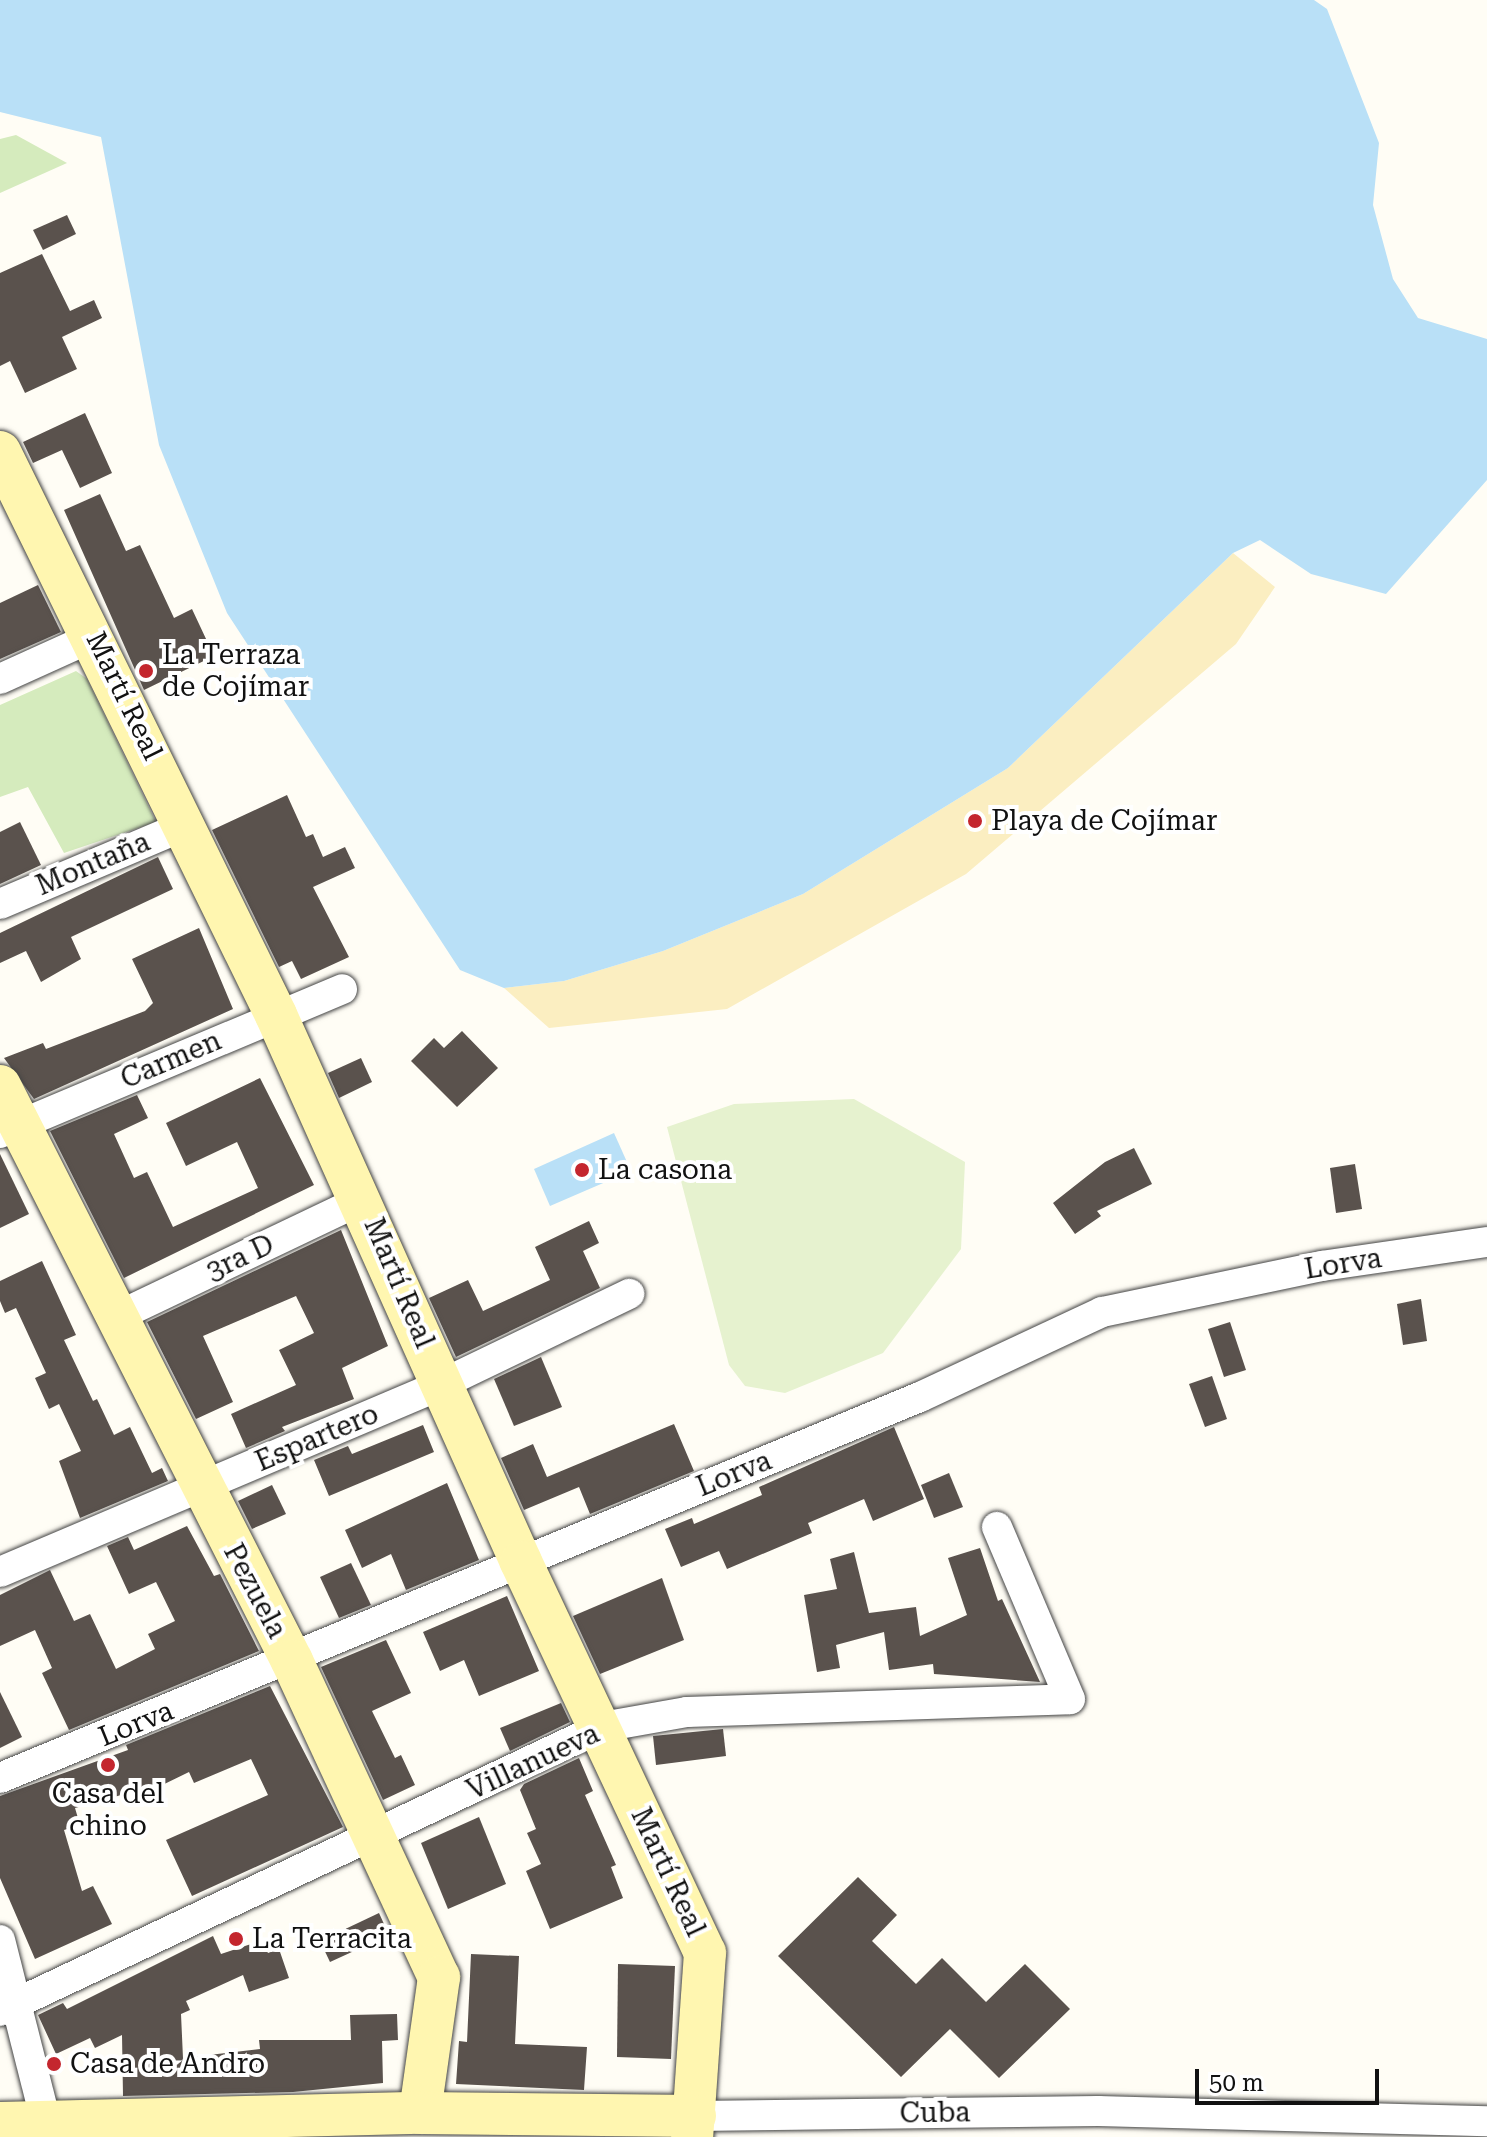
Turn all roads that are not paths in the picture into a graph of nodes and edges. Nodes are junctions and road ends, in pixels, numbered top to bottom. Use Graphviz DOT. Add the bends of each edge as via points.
graph roads {
  1 [pos="0,452"];
  2 [pos="95,636"];
  3 [pos="0,679"];
  4 [pos="186,825"];
  5 [pos="0,904"];
  6 [pos="342,989"];
  7 [pos="276,1015"];
  8 [pos="0,1086"];
  9 [pos="11,1129"];
  10 [pos="363,1199"];
  11 [pos="1487,1242"];
  12 [pos="629,1294"];
  13 [pos="118,1316"];
  14 [pos="442,1384"];
  15 [pos="201,1487"];
  16 [pos="997,1527"];
  17 [pos="521,1562"];
  18 [pos="0,1572"];
  19 [pos="292,1661"];
  20 [pos="602,1727"];
  21 [pos="0,1778"];
  22 [pos="377,1836"];
  23 [pos="0,1940"];
  24 [pos="9,2008"];
  25 [pos="420,2113"];
  26 [pos="1487,2121"];
  27 [pos="0,2123"];
  28 [pos="1098,2124"];
  29 [pos="694,2126"];
  30 [pos="49,2130"];
  1 -- 2 [label="main road, Martí Real"];
  2 -- 3 [label="street"];
  2 -- 4 [label="main road, Martí Real"];
  4 -- 5 [label="street, Montaña"];
  4 -- 7 [label="main road, Martí Real"];
  6 -- 7 [label="street, Carmen"];
  7 -- 9 [label="street, Carmen"];
  7 -- 10 [label="main road, Martí Real"];
  8 -- 9 [label="main road, Pezuela"];
  9 -- 13 [label="main road, Pezuela"];
  10 -- 13 [label="street, 3ra D"];
  10 -- 14 [label="main road, Martí Real"];
  11 -- 17 [label="street, Lorva" via="1322,1266 1102,1312 920,1397"];
  12 -- 14 [label="street, Espartero"];
  13 -- 15 [label="main road, Pezuela"];
  14 -- 15 [label="street, Espartero"];
  14 -- 17 [label="main road, Martí Real"];
  15 -- 18 [label="street, Espartero"];
  15 -- 19 [label="main road, Pezuela"];
  16 -- 20 [label="street, Villanueva" via="1070,1699 687,1712"];
  17 -- 19 [label="street, Lorva"];
  17 -- 20 [label="main road, Martí Real"];
  19 -- 21 [label="street, Lorva"];
  19 -- 22 [label="main road, Pezuela"];
  20 -- 22 [label="street, Villanueva"];
  20 -- 29 [label="main road, Martí Real" via="705,1953"];
  22 -- 24 [label="street, Villanueva"];
  22 -- 25 [label="main road, Pezuela" via="439,1977"];
  23 -- 24 [label="street"];
  24 -- 30 [label="street"];
  25 -- 29 [label="main road, Cuba"];
  25 -- 30 [label="main road, Cuba"];
  26 -- 28 [label="street, Cuba"];
  27 -- 30 [label="main road, Cuba"];
  28 -- 29 [label="street, Cuba"];
}
